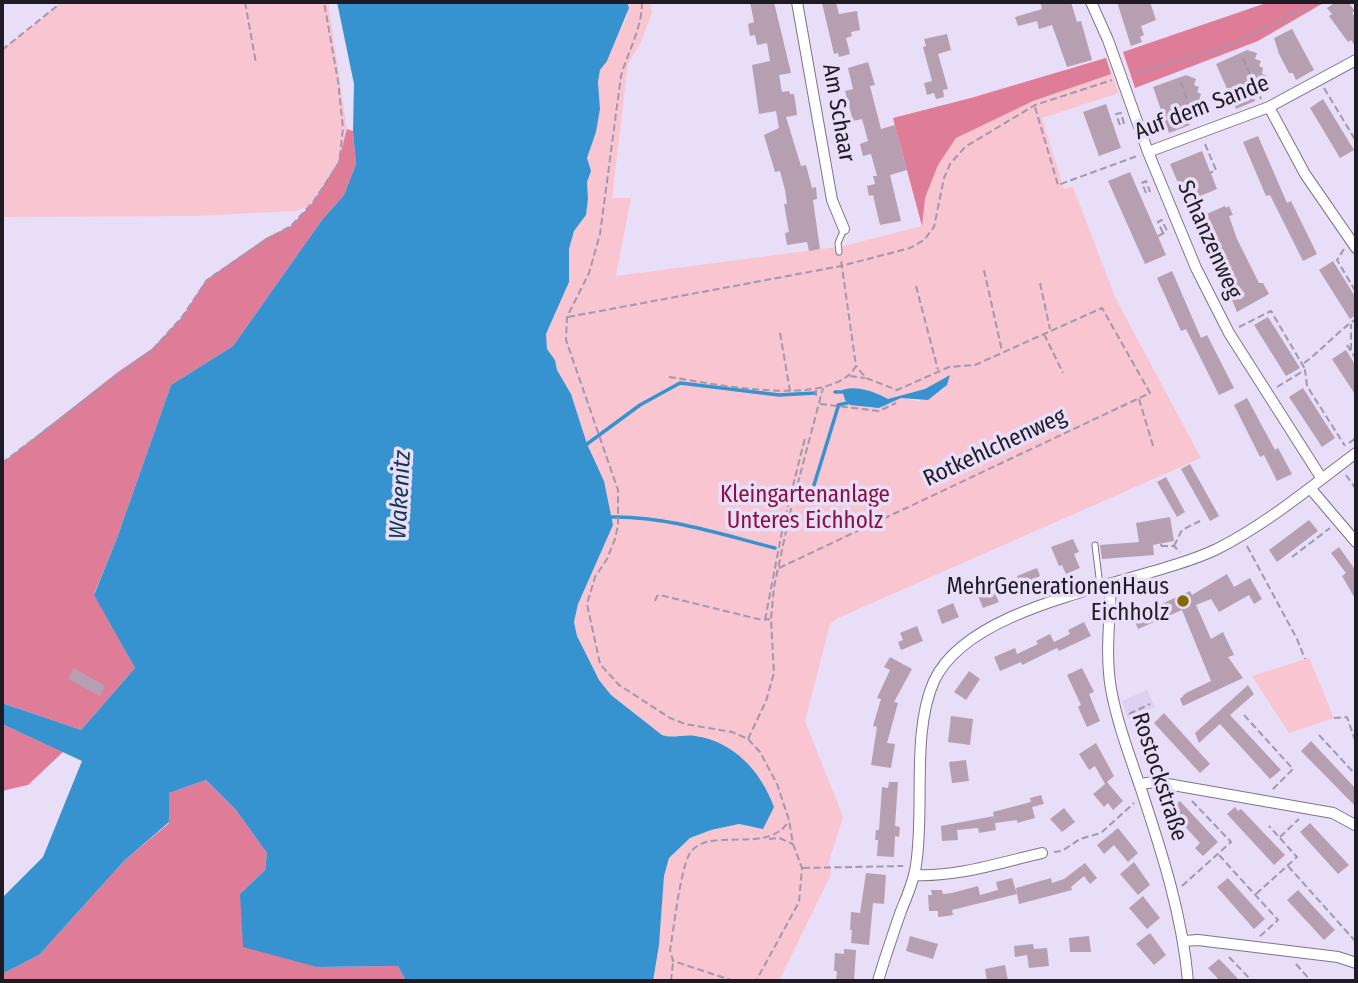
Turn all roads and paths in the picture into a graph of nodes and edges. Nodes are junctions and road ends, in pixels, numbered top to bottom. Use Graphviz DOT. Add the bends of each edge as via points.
graph roads {
  1 [pos="62,2"];
  2 [pos="245,2"];
  3 [pos="324,2"];
  4 [pos="642,2"];
  5 [pos="797,2"];
  6 [pos="1091,2"];
  7 [pos="1311,2"];
  8 [pos="2,50"];
  9 [pos="1243,58"];
  10 [pos="1356,60"];
  11 [pos="256,63"];
  12 [pos="1122,77"];
  13 [pos="1320,81"];
  14 [pos="1181,82"];
  15 [pos="1035,105"];
  16 [pos="1267,108"];
  17 [pos="1120,125"];
  18 [pos="1114,127"];
  19 [pos="1200,133"];
  20 [pos="1356,141"];
  21 [pos="1148,152"];
  22 [pos="1210,173"];
  23 [pos="1146,193"];
  24 [pos="1140,195"];
  25 [pos="844,229"];
  26 [pos="1163,233"];
  27 [pos="1158,236"];
  28 [pos="1353,243"];
  29 [pos="839,252"];
  30 [pos="841,266"];
  31 [pos="984,270"];
  32 [pos="1040,282"];
  33 [pos="916,286"];
  34 [pos="1356,292"];
  35 [pos="567,317"];
  36 [pos="1356,319"];
  37 [pos="1351,323"];
  38 [pos="1050,330"];
  39 [pos="780,333"];
  40 [pos="1044,333"];
  41 [pos="1229,333"];
  42 [pos="1347,345"];
  43 [pos="1350,350"];
  44 [pos="1003,352"];
  45 [pos="1356,359"];
  46 [pos="1303,364"];
  47 [pos="856,366"];
  48 [pos="1305,370"];
  49 [pos="939,371"];
  50 [pos="1063,373"];
  51 [pos="848,376"];
  52 [pos="669,377"];
  53 [pos="866,378"];
  54 [pos="816,388"];
  55 [pos="823,388"];
  56 [pos="790,392"];
  57 [pos="1268,393"];
  58 [pos="816,396"];
  59 [pos="1139,398"];
  60 [pos="896,403"];
  61 [pos="819,404"];
  62 [pos="805,438"];
  63 [pos="1345,446"];
  64 [pos="1154,449"];
  65 [pos="1356,453"];
  66 [pos="2,463"];
  67 [pos="1339,466"];
  68 [pos="1322,479"];
  69 [pos="794,482"];
  70 [pos="798,483"];
  71 [pos="1310,488"];
  72 [pos="1356,489"];
  73 [pos="1200,520"];
  74 [pos="1339,522"];
  75 [pos="1241,536"];
  76 [pos="1356,542"];
  77 [pos="1095,544"];
  78 [pos="1161,546"];
  79 [pos="1174,546"];
  80 [pos="1292,557"];
  81 [pos="1186,561"];
  82 [pos="779,568"];
  83 [pos="1105,584"];
  84 [pos="655,601"];
  85 [pos="771,619"];
  86 [pos="765,620"];
  87 [pos="1305,659"];
  88 [pos="1150,704"];
  89 [pos="1126,715"];
  90 [pos="1244,715"];
  91 [pos="1334,718"];
  92 [pos="1319,735"];
  93 [pos="748,740"];
  94 [pos="1356,743"];
  95 [pos="1356,775"];
  96 [pos="1139,784"];
  97 [pos="1188,787"];
  98 [pos="1143,796"];
  99 [pos="1261,800"];
  100 [pos="1310,809"];
  101 [pos="789,820"];
  102 [pos="1355,825"];
  103 [pos="1269,826"];
  104 [pos="1279,837"];
  105 [pos="765,839"];
  106 [pos="793,844"];
  107 [pos="1042,853"];
  108 [pos="1218,854"];
  109 [pos="1288,866"];
  110 [pos="802,868"];
  111 [pos="915,871"];
  112 [pos="1173,894"];
  113 [pos="1255,895"];
  114 [pos="1184,941"];
  115 [pos="1356,942"];
  116 [pos="1255,947"];
  117 [pos="1226,953"];
  118 [pos="673,961"];
  119 [pos="1293,961"];
  120 [pos="1356,963"];
  121 [pos="671,981"];
  122 [pos="734,981"];
  123 [pos="756,981"];
  124 [pos="878,981"];
  125 [pos="1188,981"];
  126 [pos="1252,981"];
  127 [pos="1311,981"];
  1 -- 8 [label="path"];
  2 -- 11 [label="path"];
  3 -- 66 [label="path" via="343,128 339,163 313,202 291,226 207,280 153,349"];
  4 -- 35 [label="path" via="637,36 621,76 600,234 589,273"];
  5 -- 25 [label="street, Am Schaar" via="832,200"];
  6 -- 12 [label="street, Schanzenweg"];
  7 -- 12 [label="path" via="1218,50"];
  9 -- 16 [label="path"];
  10 -- 13 [label="street, Auf dem Sande"];
  12 -- 15 [label="path"];
  12 -- 21 [label="street, Schanzenweg"];
  13 -- 16 [label="street, Auf dem Sande"];
  13 -- 20 [label="path"];
  14 -- 19 [label="path"];
  15 -- 21 [label="path, Auf dem Sande" via="1058,185"];
  15 -- 30 [label="path" via="958,154 944,178 934,226 925,240"];
  16 -- 19 [label="street, Auf dem Sande"];
  16 -- 28 [label="street"];
  17 -- 18 [label="path"];
  19 -- 21 [label="street, Auf dem Sande"];
  19 -- 22 [label="path" via="1216,170"];
  21 -- 41 [label="street, Schanzenweg" via="1196,268"];
  23 -- 24 [label="path"];
  25 -- 29 [label="lane"];
  26 -- 27 [label="path"];
  28 -- 34 [label="path" via="1337,260"];
  30 -- 35 [label="path"];
  30 -- 47 [label="path"];
  31 -- 44 [label="path"];
  32 -- 38 [label="path"];
  33 -- 49 [label="path"];
  35 -- 93 [label="path" via="566,340 618,490 615,539 587,604 600,664 618,685 670,718"];
  36 -- 37 [label="path"];
  37 -- 43 [label="path"];
  37 -- 46 [label="path"];
  38 -- 40 [label="path"];
  38 -- 59 [label="path, Rotkehlchenweg" via="1102,308 1150,393"];
  39 -- 56 [label="path"];
  40 -- 44 [label="path"];
  40 -- 50 [label="path"];
  41 -- 46 [label="path" via="1271,311"];
  41 -- 57 [label="street, Schanzenweg"];
  42 -- 43 [label="path"];
  43 -- 45 [label="path"];
  44 -- 49 [label="path" via="969,367"];
  46 -- 48 [label="path"];
  47 -- 51 [label="path"];
  47 -- 53 [label="path"];
  48 -- 57 [label="path"];
  48 -- 63 [label="path" via="1307,386"];
  49 -- 53 [label="path" via="897,390"];
  51 -- 53 [label="path"];
  51 -- 55 [label="path"];
  52 -- 56 [label="path"];
  54 -- 55 [label="path"];
  54 -- 56 [label="path"];
  54 -- 58 [label="path"];
  55 -- 61 [label="path"];
  57 -- 68 [label="street, Schanzenweg"];
  59 -- 64 [label="path"];
  59 -- 82 [label="path, Rotkehlchenweg"];
  60 -- 61 [label="path" via="878,411"];
  61 -- 70 [label="path"];
  62 -- 69 [label="path"];
  65 -- 67 [label="street"];
  67 -- 68 [label="street"];
  67 -- 72 [label="path"];
  68 -- 71 [label="street"];
  69 -- 70 [label="path"];
  69 -- 86 [label="path"];
  70 -- 82 [label="path"];
  71 -- 74 [label="street"];
  71 -- 75 [label="street"];
  73 -- 79 [label="path" via="1182,530"];
  74 -- 76 [label="street"];
  74 -- 80 [label="path"];
  75 -- 81 [label="street"];
  75 -- 87 [label="path"];
  77 -- 83 [label="lane"];
  78 -- 79 [label="path"];
  79 -- 81 [label="path"];
  81 -- 83 [label="street"];
  82 -- 85 [label="path"];
  83 -- 96 [label="street, Rostockstraße" via="1111,686"];
  83 -- 111 [label="street" via="1031,609 968,642 935,680 924,718"];
  84 -- 86 [label="path" via="660,595"];
  85 -- 86 [label="path"];
  85 -- 93 [label="path" via="774,673"];
  88 -- 89 [label="path"];
  90 -- 99 [label="path" via="1293,769"];
  91 -- 94 [label="path" via="1347,717"];
  92 -- 95 [label="path"];
  93 -- 101 [label="path" via="777,784"];
  96 -- 97 [label="street"];
  96 -- 98 [label="street, Rostockstraße"];
  97 -- 99 [label="street"];
  97 -- 108 [label="path" via="1186,793 1231,842"];
  98 -- 107 [label="path" via="1101,833 1062,851"];
  98 -- 112 [label="street, Rostockstraße"];
  99 -- 100 [label="street"];
  100 -- 102 [label="street" via="1333,813"];
  100 -- 104 [label="path"];
  101 -- 105 [label="path" via="778,834"];
  101 -- 106 [label="path"];
  103 -- 104 [label="path"];
  104 -- 109 [label="path" via="1297,857"];
  105 -- 106 [label="path"];
  105 -- 118 [label="path" via="723,839 692,850 684,865 670,950"];
  106 -- 110 [label="path"];
  107 -- 111 [label="street" via="939,876"];
  108 -- 112 [label="path"];
  108 -- 113 [label="path"];
  109 -- 113 [label="path"];
  109 -- 115 [label="path"];
  110 -- 111 [label="path" via="902,866"];
  110 -- 123 [label="path" via="799,902"];
  111 -- 124 [label="street"];
  112 -- 114 [label="street, Rostockstraße"];
  113 -- 116 [label="path" via="1278,920 1256,939"];
  114 -- 116 [label="street"];
  114 -- 125 [label="street, Rostockstraße"];
  116 -- 120 [label="street"];
  117 -- 126 [label="path"];
  118 -- 121 [label="path"];
  118 -- 122 [label="path"];
  119 -- 127 [label="path"];
}
